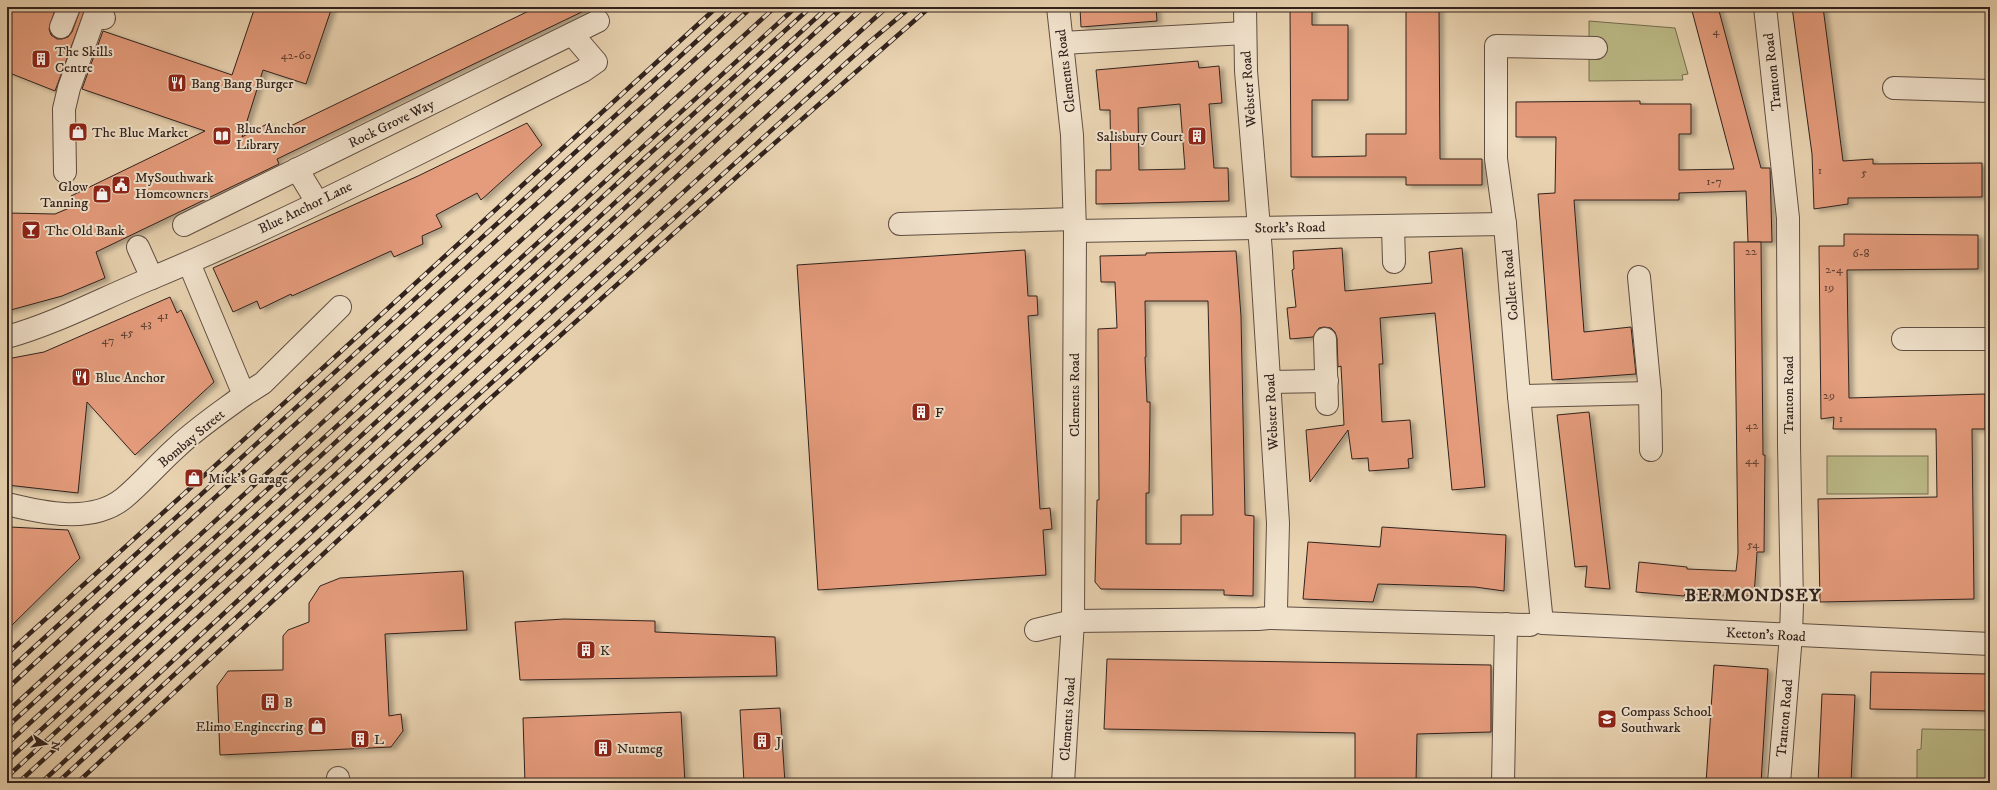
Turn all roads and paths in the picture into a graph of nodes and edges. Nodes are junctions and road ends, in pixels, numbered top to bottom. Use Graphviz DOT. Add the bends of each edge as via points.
graph roads {
  1 [pos="69,7"];
  2 [pos="1058,7"];
  3 [pos="1245,7"];
  4 [pos="1765,7"];
  5 [pos="104,18"];
  6 [pos="598,21"];
  7 [pos="61,27"];
  8 [pos="572,34"];
  9 [pos="1245,34"];
  10 [pos="1062,43"];
  11 [pos="1596,48"];
  12 [pos="1894,88"];
  13 [pos="1990,91"];
  14 [pos="297,169"];
  15 [pos="65,172"];
  16 [pos="317,202"];
  17 [pos="900,224"];
  18 [pos="1505,224"];
  19 [pos="184,225"];
  20 [pos="1075,225"];
  21 [pos="1392,226"];
  22 [pos="1259,227"];
  23 [pos="138,247"];
  24 [pos="1394,262"];
  25 [pos="189,263"];
  26 [pos="1639,277"];
  27 [pos="152,278"];
  28 [pos="340,307"];
  29 [pos="7,337"];
  30 [pos="1325,339"];
  31 [pos="1903,339"];
  32 [pos="1990,339"];
  33 [pos="1327,381"];
  34 [pos="1270,382"];
  35 [pos="1650,393"];
  36 [pos="244,395"];
  37 [pos="1519,396"];
  38 [pos="1328,404"];
  39 [pos="1651,450"];
  40 [pos="7,504"];
  41 [pos="1269,618"];
  42 [pos="1073,621"];
  43 [pos="1506,624"];
  44 [pos="1536,624"];
  45 [pos="1036,630"];
  46 [pos="1791,635"];
  47 [pos="1990,644"];
  48 [pos="1063,783"];
  49 [pos="1503,783"];
  50 [pos="1779,783"];
  1 -- 7 [label="street"];
  2 -- 10 [label="street, Clements Road"];
  3 -- 9 [label="street, Webster Road"];
  4 -- 46 [label="street, Tranton Road" via="1788,218"];
  5 -- 15 [label="street" via="95,15 69,88 64,109"];
  6 -- 8 [label="street, Rock Grove Way"];
  8 -- 14 [label="street, Rock Grove Way"];
  8 -- 16 [label="street, Blue Anchor Lane" via="596,62"];
  9 -- 10 [label="street"];
  9 -- 22 [label="street, Webster Road"];
  10 -- 20 [label="street, Clements Road" via="1072,135"];
  11 -- 18 [label="street, Collett Road" via="1496,46 1496,159"];
  12 -- 13 [label="street"];
  14 -- 16 [label="street"];
  14 -- 19 [label="street, Rock Grove Way"];
  16 -- 25 [label="street, Blue Anchor Lane"];
  17 -- 20 [label="street, Stork's Road"];
  18 -- 21 [label="street, Stork's Road"];
  18 -- 37 [label="street, Collett Road"];
  20 -- 22 [label="street, Stork's Road"];
  20 -- 42 [label="street, Clements Road"];
  21 -- 22 [label="street, Stork's Road"];
  21 -- 24 [label="street"];
  22 -- 34 [label="street, Webster Road"];
  23 -- 27 [label="street"];
  25 -- 27 [label="street, Blue Anchor Lane"];
  25 -- 36 [label="street"];
  26 -- 35 [label="street"];
  27 -- 29 [label="street, Blue Anchor Lane" via="56,320"];
  28 -- 36 [label="street, Bombay Street" via="263,383"];
  30 -- 33 [label="street"];
  31 -- 32 [label="street"];
  33 -- 34 [label="street"];
  33 -- 38 [label="street"];
  34 -- 41 [label="street, Webster Road" via="1278,523 1276,609 1274,616"];
  35 -- 37 [label="street"];
  35 -- 39 [label="street"];
  36 -- 40 [label="street, Bombay Street" via="178,446 124,498 111,506 86,513 67,513 31,510"];
  37 -- 44 [label="street, Collett Road"];
  41 -- 42 [label="street"];
  41 -- 43 [label="street, Keeton's Road"];
  42 -- 45 [label="street"];
  42 -- 48 [label="street, Clements Road"];
  43 -- 44 [label="street, Keeton's Road"];
  43 -- 49 [label="street"];
  44 -- 46 [label="street, Keeton's Road"];
  46 -- 47 [label="street, Keeton's Road"];
  46 -- 50 [label="street, Tranton Road"];
}
